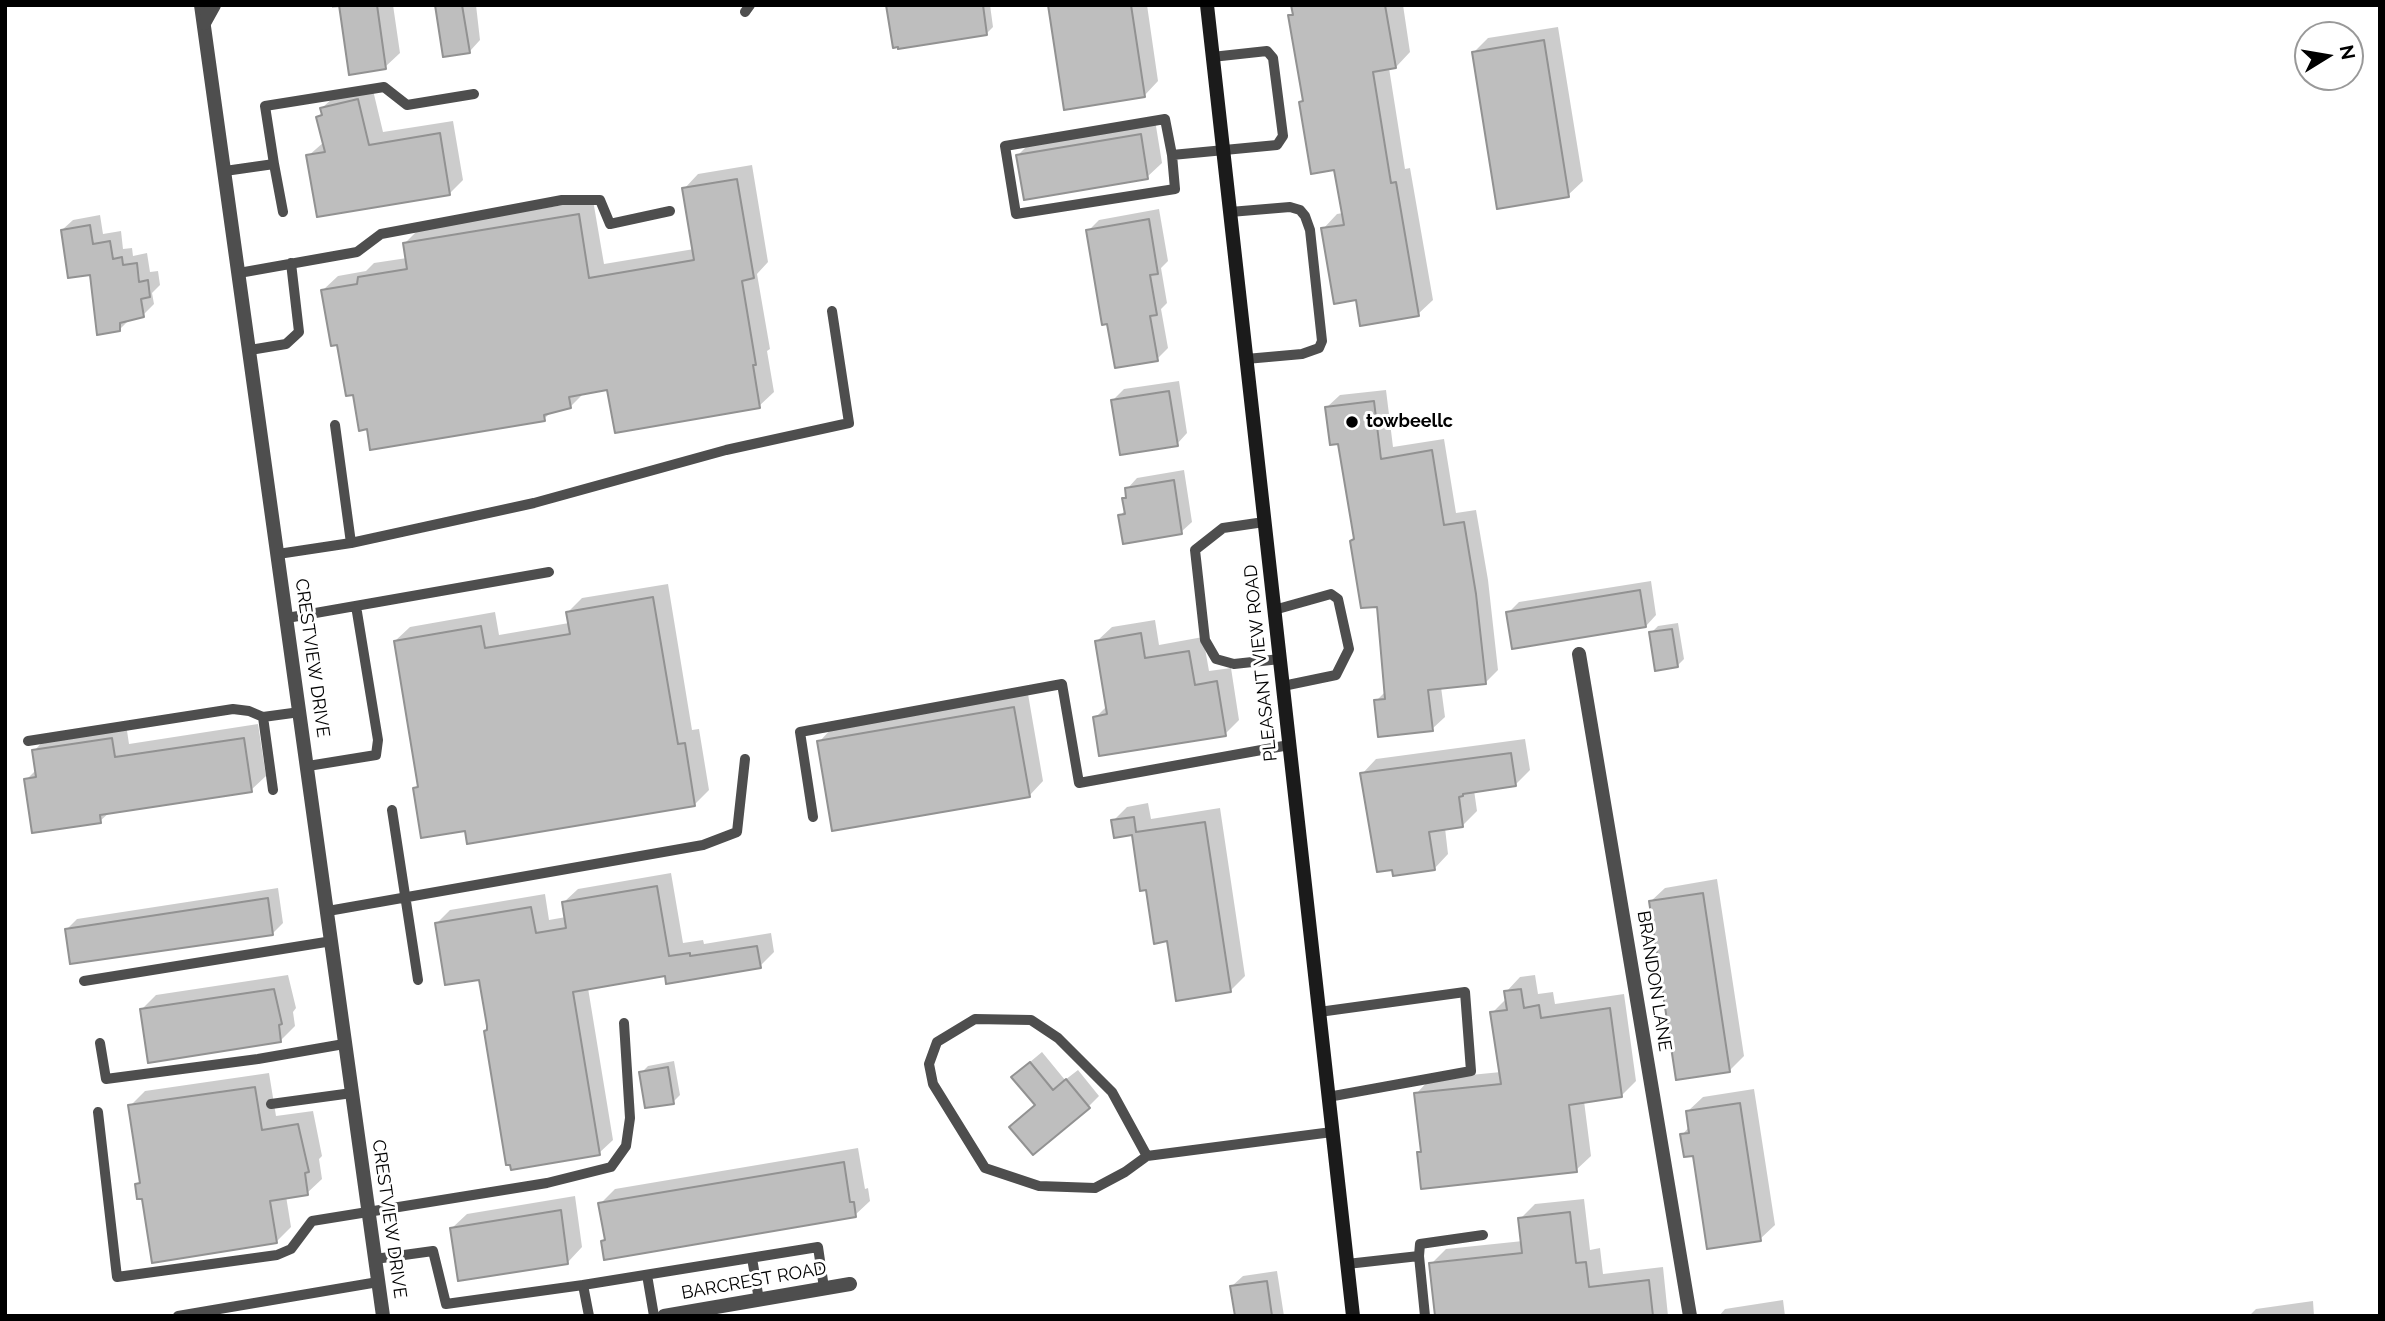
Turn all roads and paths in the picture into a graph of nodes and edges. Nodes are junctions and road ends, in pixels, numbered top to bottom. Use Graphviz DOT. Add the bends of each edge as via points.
graph roads {
  1 [pos="201,5"];
  2 [pos="214,5"];
  3 [pos="1207,5"];
  4 [pos="204,23"];
  5 [pos="1212,57"];
  6 [pos="474,94"];
  7 [pos="1223,149"];
  8 [pos="1172,155"];
  9 [pos="274,163"];
  10 [pos="225,172"];
  11 [pos="670,211"];
  12 [pos="283,212"];
  13 [pos="1230,212"];
  14 [pos="291,263"];
  15 [pos="239,273"];
  16 [pos="832,311"];
  17 [pos="250,350"];
  18 [pos="1246,359"];
  19 [pos="335,425"];
  20 [pos="1264,522"];
  21 [pos="351,543"];
  22 [pos="278,554"];
  23 [pos="549,572"];
  24 [pos="356,606"];
  25 [pos="1274,610"];
  26 [pos="287,618"];
  27 [pos="1579,654"];
  28 [pos="1280,659"];
  29 [pos="1283,686"];
  30 [pos="300,712"];
  31 [pos="263,717"];
  32 [pos="28,741"];
  33 [pos="1289,745"];
  34 [pos="745,759"];
  35 [pos="308,766"];
  36 [pos="273,790"];
  37 [pos="392,810"];
  38 [pos="813,817"];
  39 [pos="404,898"];
  40 [pos="328,911"];
  41 [pos="332,941"];
  42 [pos="418,980"];
  43 [pos="84,981"];
  44 [pos="1319,1012"];
  45 [pos="624,1023"];
  46 [pos="100,1043"];
  47 [pos="344,1044"];
  48 [pos="352,1093"];
  49 [pos="1328,1097"];
  50 [pos="271,1104"];
  51 [pos="98,1112"];
  52 [pos="1332,1132"];
  53 [pos="1147,1156"];
  54 [pos="368,1212"];
  55 [pos="1483,1234"];
  56 [pos="1419,1256"];
  57 [pos="752,1258"];
  58 [pos="375,1259"];
  59 [pos="1347,1265"];
  60 [pos="647,1275"];
  61 [pos="378,1282"];
  62 [pos="850,1284"];
  63 [pos="583,1285"];
  64 [pos="824,1288"];
  65 [pos="759,1300"];
  66 [pos="177,1316"];
  67 [pos="383,1316"];
  68 [pos="589,1316"];
  69 [pos="654,1316"];
  70 [pos="664,1316"];
  71 [pos="1353,1316"];
  72 [pos="1425,1316"];
  73 [pos="1690,1316"];
  1 -- 4 [label="street, CRESTVIEW DRIVE"];
  2 -- 4 [label="street"];
  3 -- 5 [label="main road, PLEASANT VIEW ROAD"];
  4 -- 10 [label="street, CRESTVIEW DRIVE"];
  5 -- 7 [label="main road, PLEASANT VIEW ROAD"];
  5 -- 7 [label="lane" via="1266,51 1273,58 1283,136 1277,145"];
  6 -- 9 [label="lane" via="407,105 384,87 265,106"];
  7 -- 8 [label="lane"];
  7 -- 13 [label="main road, PLEASANT VIEW ROAD"];
  8 -- 8 [label="lane" via="1165,119 1005,146 1016,214 1175,189"];
  9 -- 10 [label="lane"];
  9 -- 12 [label="lane"];
  10 -- 15 [label="street, CRESTVIEW DRIVE"];
  11 -- 14 [label="lane" via="610,224 600,200 562,200 381,234 357,252"];
  13 -- 18 [label="main road, PLEASANT VIEW ROAD"];
  13 -- 18 [label="lane" via="1290,207 1300,210 1310,230 1322,341 1319,348"];
  14 -- 15 [label="lane"];
  14 -- 17 [label="lane" via="299,332 286,344"];
  15 -- 17 [label="street, CRESTVIEW DRIVE"];
  16 -- 21 [label="lane" via="849,423 726,450 534,503"];
  17 -- 22 [label="street, CRESTVIEW DRIVE"];
  18 -- 20 [label="main road, PLEASANT VIEW ROAD"];
  19 -- 21 [label="lane"];
  20 -- 25 [label="main road, PLEASANT VIEW ROAD"];
  20 -- 28 [label="lane" via="1223,528 1195,550 1196,563 1205,640 1216,659 1234,664"];
  21 -- 22 [label="lane"];
  22 -- 26 [label="street, CRESTVIEW DRIVE"];
  23 -- 24 [label="lane"];
  24 -- 26 [label="lane"];
  24 -- 35 [label="lane" via="378,740 376,755"];
  25 -- 28 [label="main road, PLEASANT VIEW ROAD"];
  25 -- 29 [label="lane" via="1331,594 1338,599 1349,649 1336,675"];
  26 -- 30 [label="street, CRESTVIEW DRIVE"];
  27 -- 73 [label="street, BRANDON LANE"];
  28 -- 29 [label="main road, PLEASANT VIEW ROAD"];
  29 -- 33 [label="main road, PLEASANT VIEW ROAD"];
  30 -- 31 [label="lane"];
  30 -- 35 [label="street, CRESTVIEW DRIVE"];
  31 -- 32 [label="lane" via="233,709"];
  31 -- 36 [label="lane"];
  33 -- 38 [label="lane" via="1079,783 1062,684 800,732"];
  33 -- 44 [label="main road, PLEASANT VIEW ROAD"];
  34 -- 39 [label="lane" via="737,832 704,845"];
  35 -- 40 [label="street, CRESTVIEW DRIVE"];
  37 -- 39 [label="lane"];
  39 -- 40 [label="lane"];
  39 -- 42 [label="lane"];
  40 -- 41 [label="street, CRESTVIEW DRIVE"];
  41 -- 43 [label="lane"];
  41 -- 47 [label="street, CRESTVIEW DRIVE"];
  44 -- 49 [label="main road, PLEASANT VIEW ROAD"];
  44 -- 49 [label="lane" via="1465,992 1471,1071"];
  45 -- 54 [label="lane" via="630,1118 626,1146 611,1167 547,1183"];
  46 -- 47 [label="lane" via="106,1079"];
  47 -- 48 [label="street, CRESTVIEW DRIVE"];
  48 -- 50 [label="lane"];
  48 -- 54 [label="street, CRESTVIEW DRIVE"];
  49 -- 52 [label="main road, PLEASANT VIEW ROAD"];
  51 -- 54 [label="lane" via="117,1277 277,1255 291,1249 312,1222"];
  52 -- 53 [label="lane"];
  52 -- 59 [label="main road, PLEASANT VIEW ROAD"];
  53 -- 53 [label="lane" via="1095,1188 1040,1186 985,1168 933,1084 929,1064 937,1042 975,1019 1031,1020 1058,1038 1112,1092"];
  54 -- 58 [label="street, CRESTVIEW DRIVE"];
  55 -- 56 [label="lane" via="1420,1244"];
  56 -- 59 [label="lane"];
  56 -- 72 [label="lane"];
  57 -- 60 [label="lane"];
  57 -- 64 [label="lane" via="817,1247"];
  57 -- 65 [label="lane"];
  58 -- 61 [label="street, CRESTVIEW DRIVE"];
  58 -- 63 [label="lane" via="433,1251 446,1304"];
  59 -- 71 [label="main road, PLEASANT VIEW ROAD"];
  60 -- 63 [label="lane"];
  60 -- 69 [label="lane"];
  61 -- 66 [label="lane"];
  61 -- 67 [label="street, CRESTVIEW DRIVE"];
  62 -- 64 [label="street, BARCREST ROAD"];
  63 -- 68 [label="lane"];
  64 -- 65 [label="street, BARCREST ROAD"];
  65 -- 70 [label="street, BARCREST ROAD"];
}
